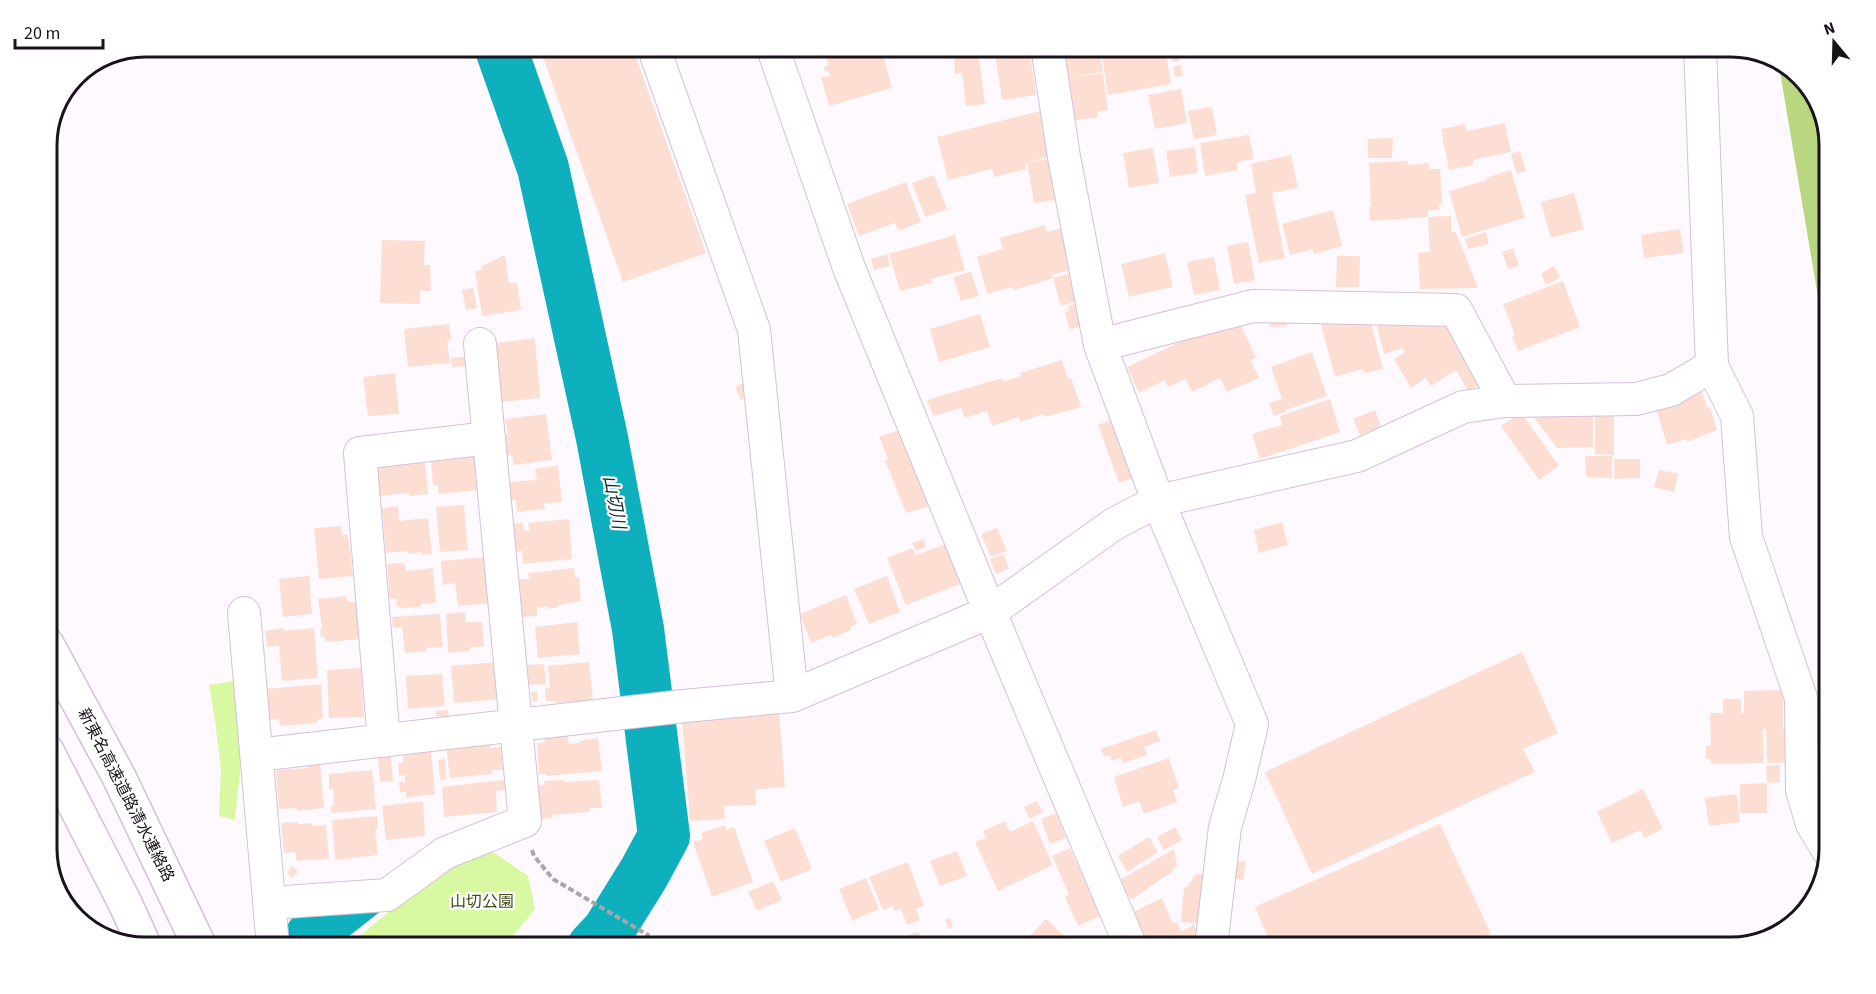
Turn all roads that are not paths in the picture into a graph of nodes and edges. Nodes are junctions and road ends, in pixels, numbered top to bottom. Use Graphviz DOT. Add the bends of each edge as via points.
graph roads {
  1 [pos="657,57"];
  2 [pos="776,57"];
  3 [pos="1049,57"];
  4 [pos="1700,57"];
  5 [pos="480,344"];
  6 [pos="1100,345"];
  7 [pos="1712,366"];
  8 [pos="1505,401"];
  9 [pos="489,438"];
  10 [pos="1158,501"];
  11 [pos="990,612"];
  12 [pos="244,613"];
  13 [pos="57,662"];
  14 [pos="792,696"];
  15 [pos="516,726"];
  16 [pos="384,741"];
  17 [pos="256,755"];
  18 [pos="57,770"];
  19 [pos="1819,836"];
  20 [pos="270,903"];
  21 [pos="140,936"];
  22 [pos="195,937"];
  23 [pos="272,937"];
  24 [pos="1126,937"];
  25 [pos="1212,937"];
  1 -- 14 [label="street" via="754,330"];
  2 -- 11 [label="street" via="849,268"];
  3 -- 6 [label="street"];
  4 -- 7 [label="street"];
  5 -- 9 [label="street"];
  6 -- 8 [label="street" via="1253,306 1456,310"];
  6 -- 10 [label="street"];
  7 -- 8 [label="street" via="1671,390 1636,399"];
  7 -- 19 [label="street" via="1737,416 1746,537 1801,698 1802,790"];
  8 -- 10 [label="street" via="1463,407 1357,456"];
  9 -- 15 [label="street"];
  9 -- 16 [label="street" via="360,453"];
  10 -- 11 [label="street" via="1114,524"];
  10 -- 25 [label="street" via="1252,724 1225,827"];
  11 -- 14 [label="street"];
  11 -- 24 [label="street"];
  12 -- 17 [label="street"];
  13 -- 22 [label="highway, 新東名高速道路清水連絡路" via="119,777"];
  14 -- 15 [label="street"];
  15 -- 16 [label="street"];
  15 -- 20 [label="street" via="525,821 445,852 387,895"];
  16 -- 17 [label="street"];
  17 -- 20 [label="street"];
  18 -- 21 [label="highway"];
  20 -- 23 [label="street"];
}
